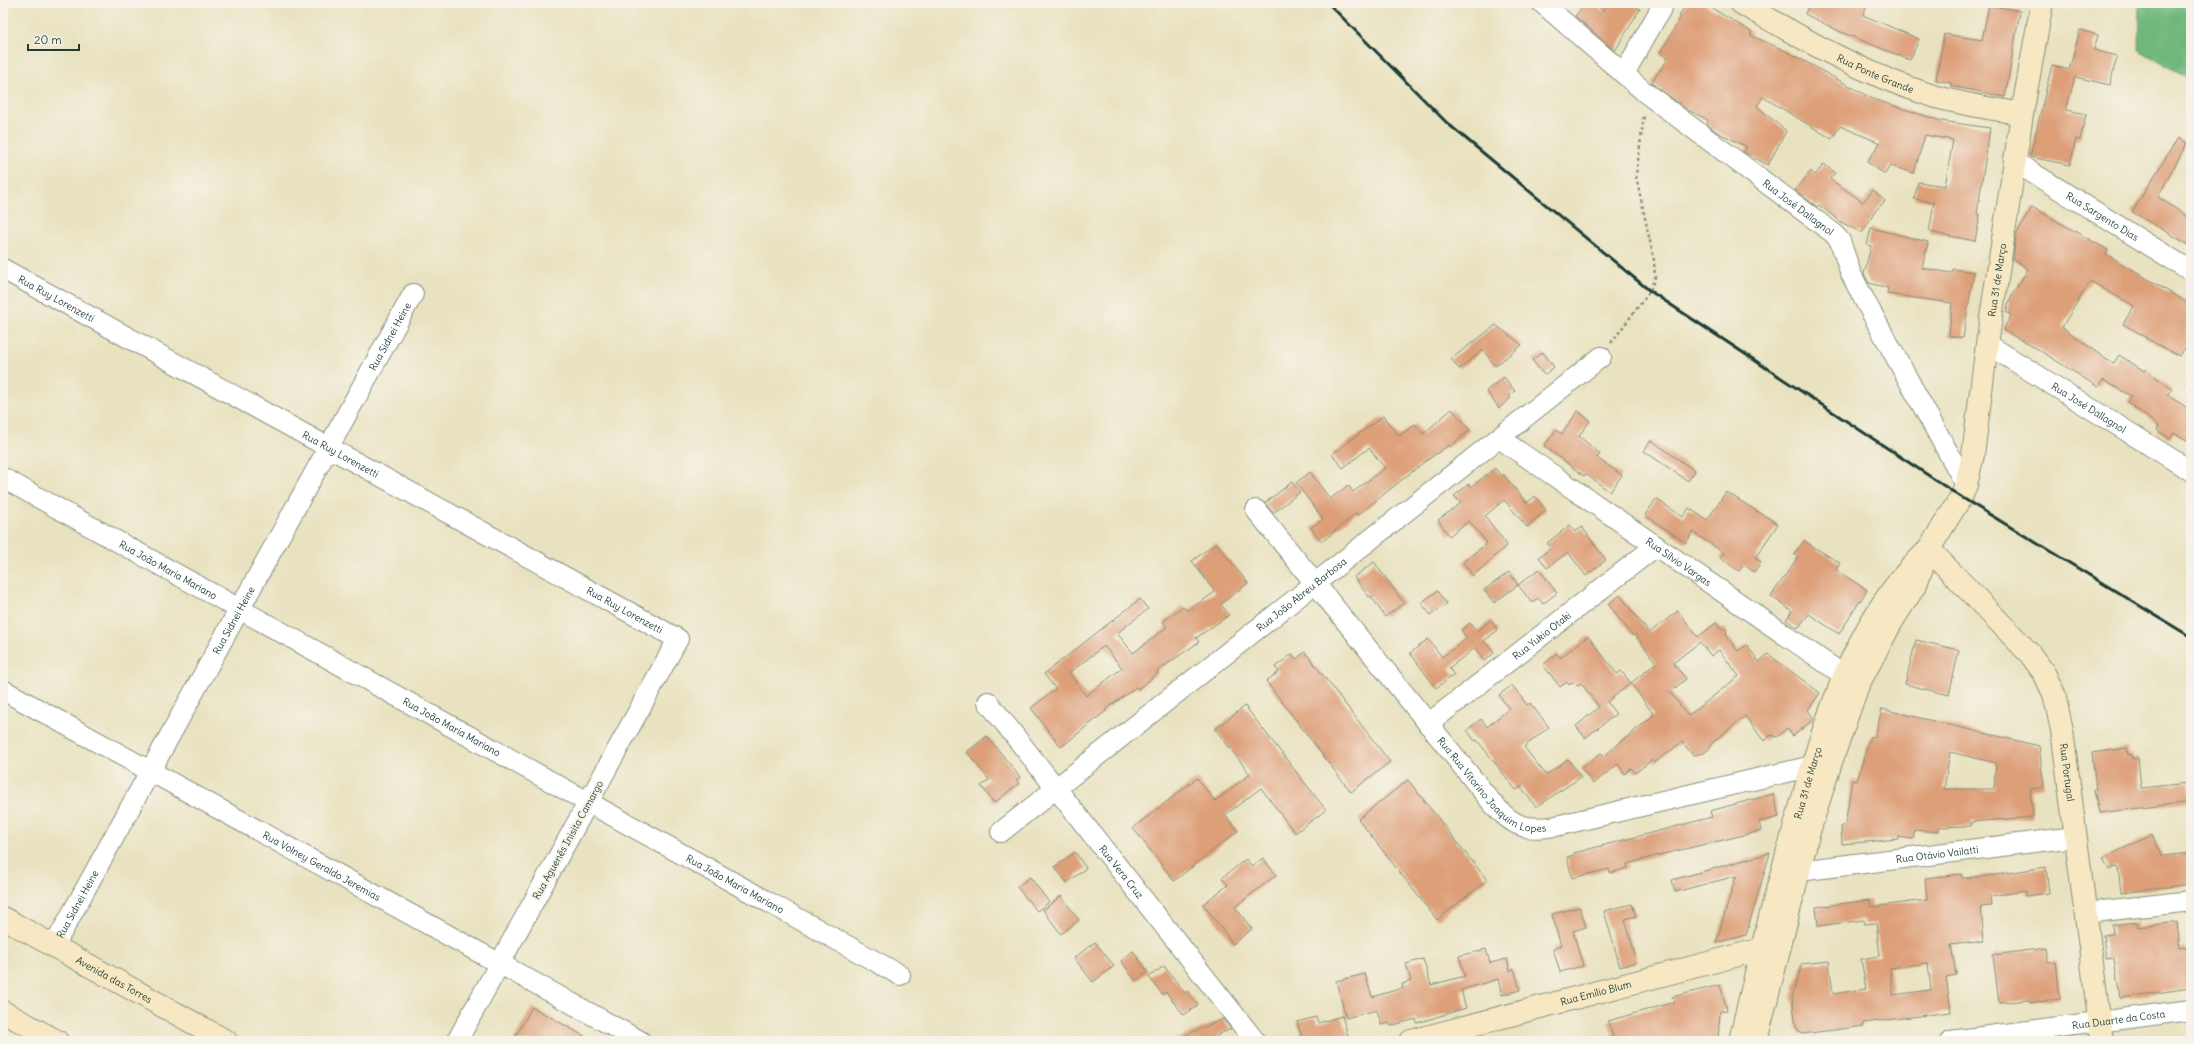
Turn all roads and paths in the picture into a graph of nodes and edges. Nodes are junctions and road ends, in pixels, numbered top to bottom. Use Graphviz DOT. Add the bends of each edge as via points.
graph roads {
  1 [pos="1542,3"];
  2 [pos="1664,3"];
  3 [pos="1741,3"];
  4 [pos="2042,3"];
  5 [pos="1624,74"];
  6 [pos="1647,94"];
  7 [pos="2022,114"];
  8 [pos="2014,162"];
  9 [pos="3,269"];
  10 [pos="2191,271"];
  11 [pos="413,294"];
  12 [pos="1987,344"];
  13 [pos="1601,357"];
  14 [pos="1499,438"];
  15 [pos="329,448"];
  16 [pos="2191,471"];
  17 [pos="3,478"];
  18 [pos="1966,485"];
  19 [pos="1256,510"];
  20 [pos="1656,546"];
  21 [pos="1929,549"];
  22 [pos="1315,583"];
  23 [pos="240,609"];
  24 [pos="678,639"];
  25 [pos="1851,681"];
  26 [pos="3,690"];
  27 [pos="988,702"];
  28 [pos="1428,724"];
  29 [pos="1821,764"];
  30 [pos="151,771"];
  31 [pos="1056,788"];
  32 [pos="588,802"];
  33 [pos="1001,832"];
  34 [pos="2076,837"];
  35 [pos="1799,871"];
  36 [pos="2191,901"];
  37 [pos="2085,913"];
  38 [pos="3,918"];
  39 [pos="54,946"];
  40 [pos="1771,946"];
  41 [pos="500,963"];
  42 [pos="900,975"];
  43 [pos="2191,1010"];
  44 [pos="3,1012"];
  45 [pos="2101,1031"];
  46 [pos="57,1041"];
  47 [pos="226,1041"];
  48 [pos="457,1041"];
  49 [pos="640,1041"];
  50 [pos="1255,1041"];
  51 [pos="1411,1041"];
  52 [pos="1740,1041"];
  53 [pos="1756,1041"];
  54 [pos="1950,1041"];
  1 -- 5 [label="street, Rua José Dallagnol"];
  2 -- 5 [label="street"];
  3 -- 7 [label="main road, Rua Ponte Grande" via="1851,62 1899,84 1960,102"];
  4 -- 7 [label="main road, Rua 31 de Março"];
  5 -- 6 [label="street, Rua José Dallagnol"];
  6 -- 13 [label="path" via="1636,176 1655,277 1650,291"];
  6 -- 18 [label="street, Rua José Dallagnol" via="1833,233 1840,241 1851,274"];
  7 -- 8 [label="main road, Rua 31 de Março"];
  8 -- 10 [label="street, Rua Sargento Dias"];
  8 -- 12 [label="main road, Rua 31 de Março"];
  9 -- 15 [label="street, Rua Ruy Lorenzetti"];
  11 -- 15 [label="street, Rua Sidnei Heine"];
  12 -- 16 [label="street, Rua José Dallagnol"];
  12 -- 18 [label="main road, Rua 31 de Março" via="1973,455"];
  13 -- 14 [label="street, Rua João Abreu Barbosa"];
  14 -- 20 [label="street, Rua Sílvio Vargas"];
  14 -- 22 [label="street, Rua João Abreu Barbosa"];
  15 -- 23 [label="street, Rua Sidnei Heine"];
  15 -- 24 [label="street, Rua Ruy Lorenzetti"];
  17 -- 23 [label="street, Rua João Maria Mariano"];
  18 -- 21 [label="main road, Rua 31 de Março"];
  19 -- 22 [label="street, Rua Rua Vitorino Joaquim Lopes"];
  20 -- 25 [label="street, Rua Sílvio Vargas"];
  20 -- 28 [label="street, Rua Yukio Otaki"];
  21 -- 25 [label="main road, Rua 31 de Março" via="1896,583 1858,646"];
  21 -- 34 [label="main road, Rua Portugal" via="2030,654 2044,673 2054,694 2062,730"];
  22 -- 28 [label="street, Rua Rua Vitorino Joaquim Lopes"];
  22 -- 31 [label="street, Rua João Abreu Barbosa"];
  23 -- 30 [label="street, Rua Sidnei Heine"];
  23 -- 32 [label="street, Rua João Maria Mariano"];
  24 -- 32 [label="street, Rua Aguenês Inisita Camargo"];
  25 -- 29 [label="main road, Rua 31 de Março"];
  26 -- 30 [label="street, Rua Volney Geraldo Jeremias"];
  27 -- 31 [label="street, Rua Vera Cruz"];
  28 -- 29 [label="street, Rua Rua Vitorino Joaquim Lopes" via="1506,818 1520,827 1537,829"];
  29 -- 35 [label="main road, Rua 31 de Março"];
  29 -- 40 [label="main road, Rua 31 de Março"];
  30 -- 39 [label="street, Rua Sidnei Heine"];
  30 -- 41 [label="street, Rua Volney Geraldo Jeremias"];
  31 -- 33 [label="street, Rua João Abreu Barbosa"];
  31 -- 50 [label="street, Rua Vera Cruz"];
  32 -- 41 [label="street, Rua Aguenês Inisita Camargo"];
  32 -- 42 [label="street, Rua João Maria Mariano"];
  34 -- 35 [label="street, Rua Otávio Vailatti"];
  34 -- 37 [label="main road, Rua Portugal"];
  35 -- 40 [label="main road, Rua 31 de Março"];
  36 -- 37 [label="street"];
  37 -- 45 [label="main road, Rua Portugal"];
  38 -- 39 [label="main road, Avenida das Torres"];
  39 -- 47 [label="main road, Avenida das Torres"];
  40 -- 51 [label="main road, Rua Emílio Blum"];
  40 -- 52 [label="main road, Rua 31 de Março"];
  40 -- 53 [label="main road, Rua 31 de Março"];
  41 -- 48 [label="street, Rua Aguenês Inisita Camargo"];
  41 -- 49 [label="street, Rua Volney Geraldo Jeremias"];
  43 -- 45 [label="street, Rua Duarte da Costa"];
  44 -- 46 [label="main road"];
  45 -- 54 [label="street, Rua Duarte da Costa"];
}
